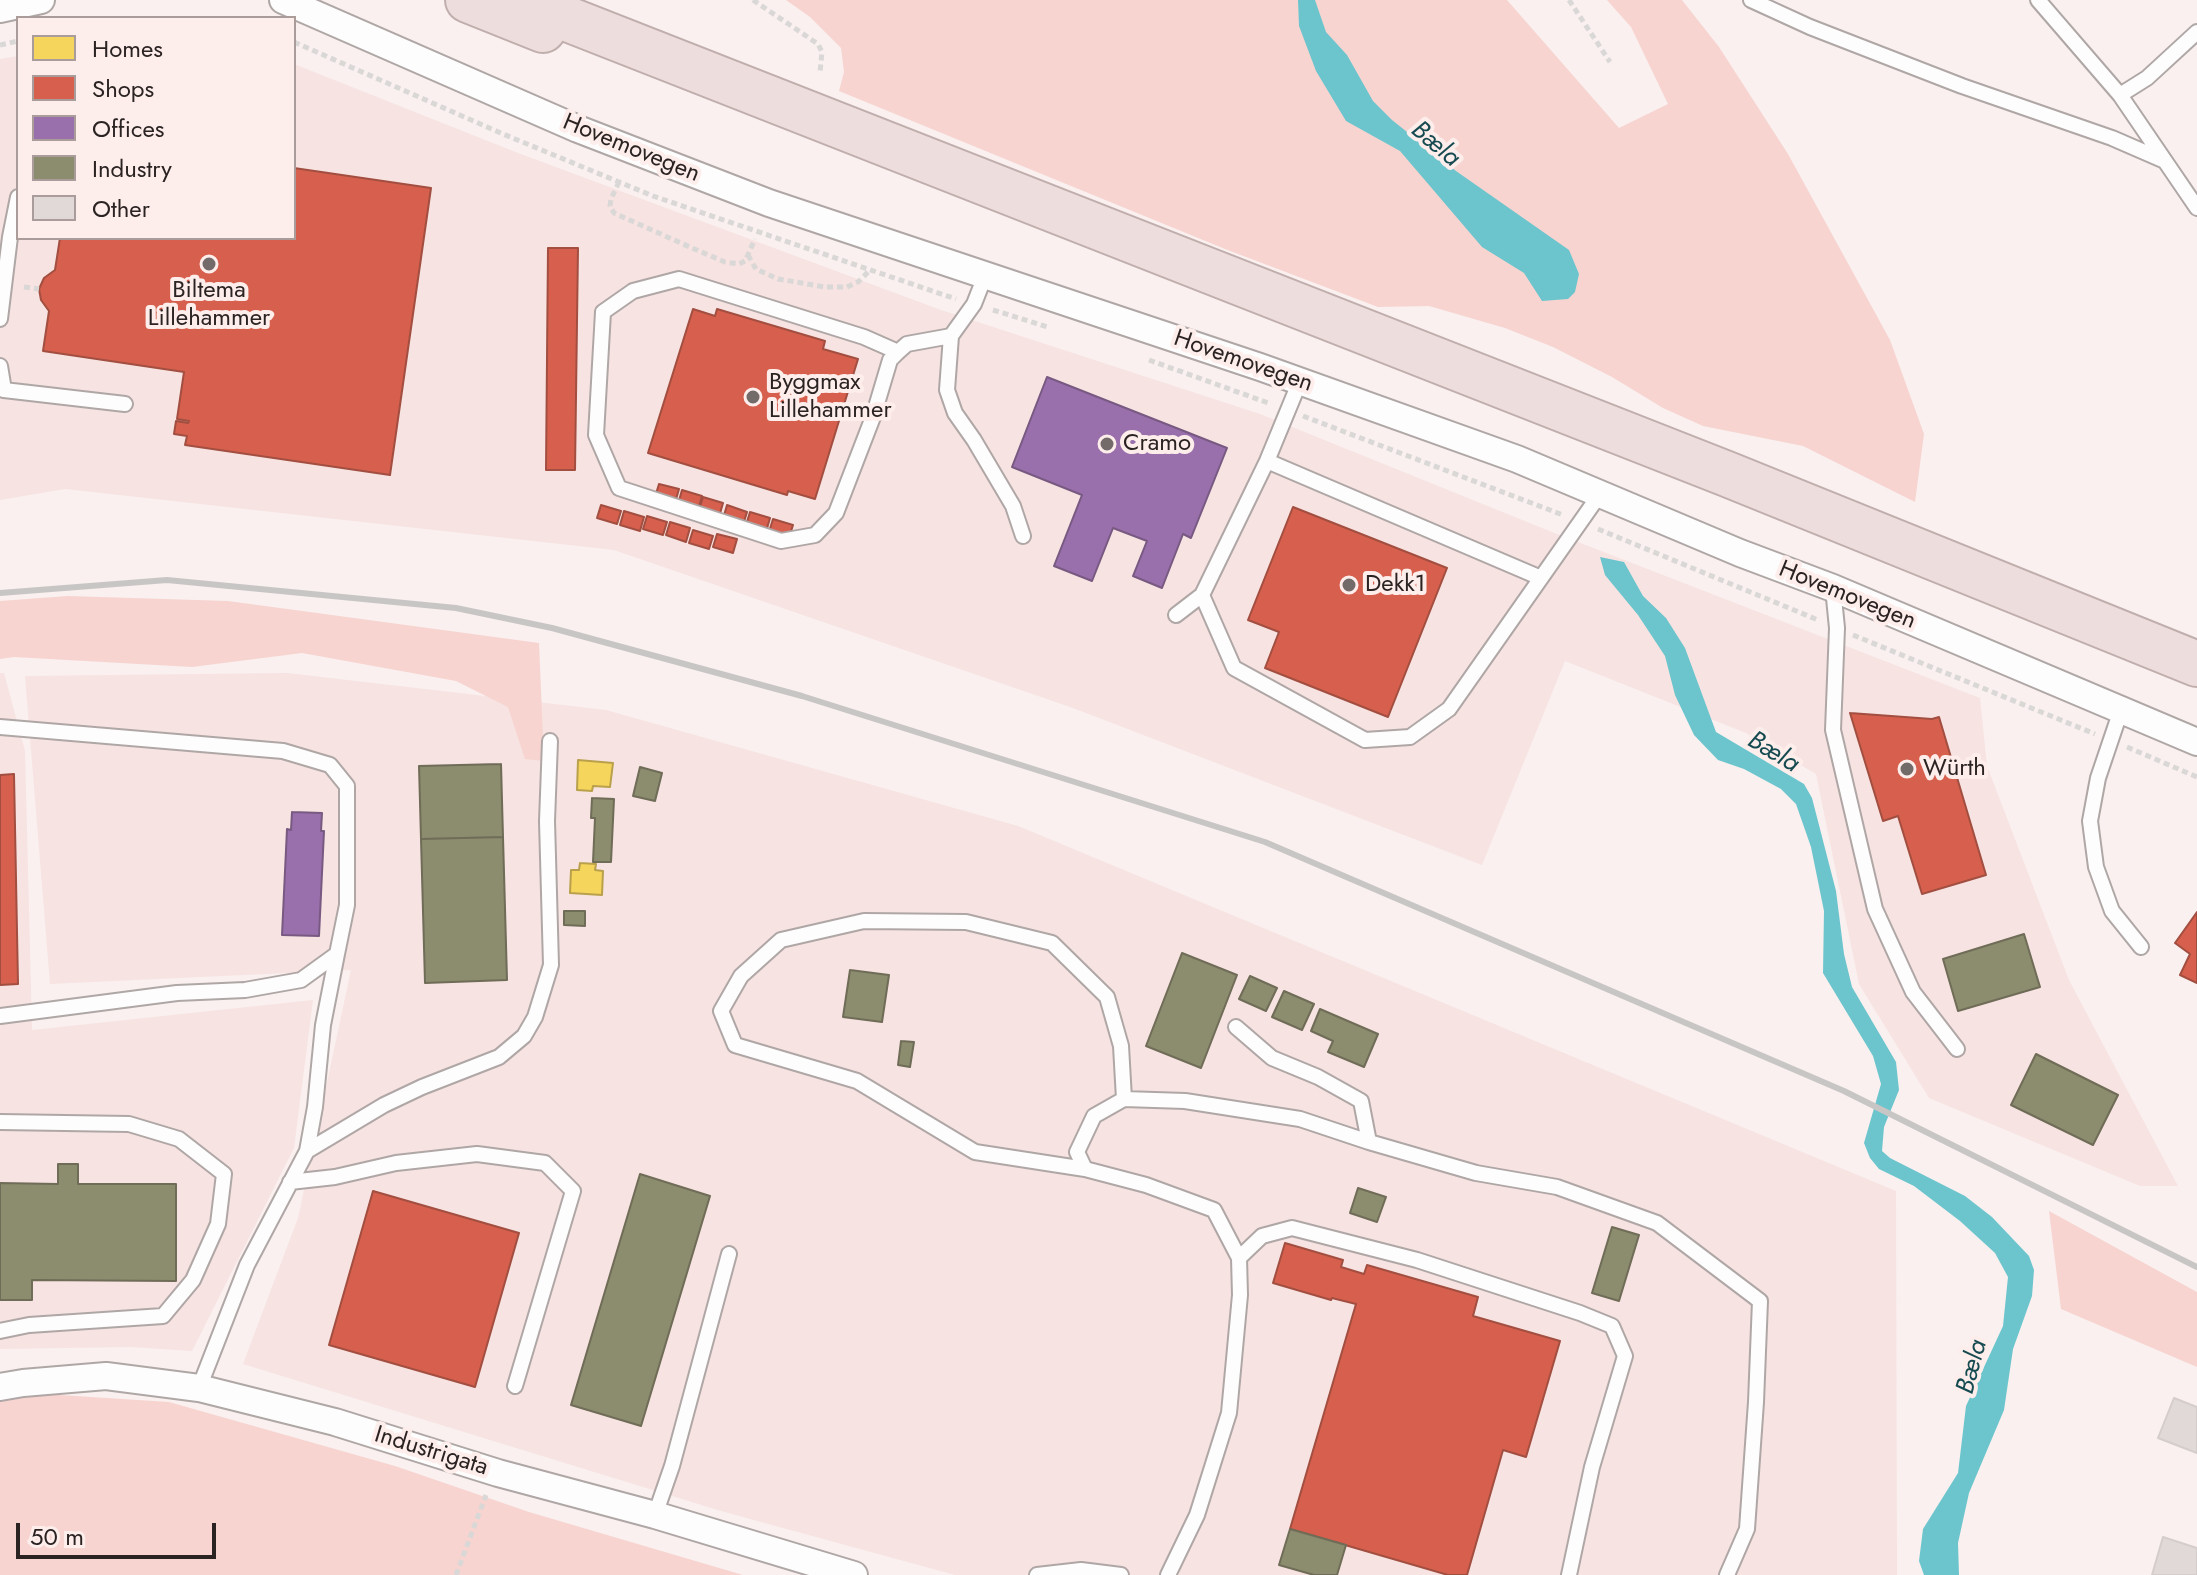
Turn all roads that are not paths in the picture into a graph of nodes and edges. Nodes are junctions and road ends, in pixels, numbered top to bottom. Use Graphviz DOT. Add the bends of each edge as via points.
graph roads {
  1 [pos="283,0"];
  2 [pos="468,0"];
  3 [pos="519,0"];
  4 [pos="584,0"];
  5 [pos="1751,0"];
  6 [pos="2038,0"];
  7 [pos="2197,32"];
  8 [pos="815,92"];
  9 [pos="2120,95"];
  10 [pos="2165,161"];
  11 [pos="16,207"];
  12 [pos="2197,208"];
  13 [pos="1135,242"];
  14 [pos="985,276"];
  15 [pos="0,319"];
  16 [pos="951,336"];
  17 [pos="898,352"];
  18 [pos="0,366"];
  19 [pos="1300,381"];
  20 [pos="125,404"];
  21 [pos="1267,461"];
  22 [pos="1600,494"];
  23 [pos="1023,536"];
  24 [pos="1541,578"];
  25 [pos="1833,588"];
  26 [pos="1202,595"];
  27 [pos="1176,615"];
  28 [pos="2197,664"];
  29 [pos="2121,710"];
  30 [pos="0,727"];
  31 [pos="550,741"];
  32 [pos="2197,742"];
  33 [pos="2141,947"];
  34 [pos="337,954"];
  35 [pos="0,1016"];
  36 [pos="1236,1027"];
  37 [pos="1957,1049"];
  38 [pos="1124,1099"];
  39 [pos="0,1122"];
  40 [pos="1369,1142"];
  41 [pos="307,1151"];
  42 [pos="1085,1169"];
  43 [pos="290,1182"];
  44 [pos="729,1254"];
  45 [pos="1239,1258"];
  46 [pos="0,1331"];
  47 [pos="515,1386"];
  48 [pos="0,1387"];
  49 [pos="199,1388"];
  50 [pos="655,1515"];
  51 [pos="854,1575"];
  52 [pos="1037,1575"];
  53 [pos="1121,1575"];
  54 [pos="1168,1575"];
  55 [pos="1569,1575"];
  56 [pos="1727,1575"];
  1 -- 14 [label="street, Hovemovegen" via="578,129 769,203"];
  2 -- 13 [label="highway" via="1057,228"];
  3 -- 8 [label="highway"];
  4 -- 8 [label="highway"];
  5 -- 10 [label="lane"];
  6 -- 9 [label="lane"];
  7 -- 9 [label="lane"];
  8 -- 13 [label="highway"];
  9 -- 10 [label="lane"];
  10 -- 12 [label="lane"];
  11 -- 15 [label="lane"];
  13 -- 28 [label="highway"];
  14 -- 16 [label="lane" via="974,304"];
  14 -- 19 [label="street, Hovemovegen"];
  16 -- 17 [label="lane" via="907,344"];
  16 -- 23 [label="lane" via="947,390 955,413 1013,506"];
  17 -- 17 [label="lane" via="890,360 836,513 815,535 781,541 619,488 596,435 603,312 633,291 679,279"];
  18 -- 20 [label="lane" via="4,390"];
  19 -- 21 [label="lane"];
  19 -- 22 [label="street, Hovemovegen"];
  21 -- 24 [label="lane"];
  21 -- 26 [label="lane"];
  22 -- 24 [label="lane"];
  22 -- 25 [label="street, Hovemovegen"];
  24 -- 26 [label="lane" via="1449,709 1410,737 1365,740 1234,668"];
  25 -- 29 [label="street, Hovemovegen"];
  25 -- 37 [label="lane" via="1833,730 1875,909 1913,992"];
  26 -- 27 [label="lane"];
  29 -- 32 [label="street, Hovemovegen"];
  29 -- 33 [label="lane" via="2090,821 2096,867 2112,911"];
  30 -- 34 [label="lane" via="283,751 330,765 347,786 347,905"];
  31 -- 41 [label="lane" via="551,965 524,1036 499,1057 384,1105"];
  34 -- 35 [label="lane" via="301,980 285,984"];
  34 -- 41 [label="lane"];
  36 -- 40 [label="lane" via="1272,1058 1361,1101"];
  38 -- 40 [label="lane" via="1185,1101 1300,1119"];
  38 -- 42 [label="lane" via="1094,1116 1077,1152"];
  38 -- 42 [label="lane" via="1121,1046 1107,997 1052,943 966,922 864,921 781,940 741,976 721,1011 735,1045 857,1081 975,1152"];
  39 -- 46 [label="lane" via="129,1124 179,1139 224,1174 218,1224 193,1280 163,1316"];
  40 -- 56 [label="lane" via="1476,1173 1557,1187 1657,1223 1760,1301 1747,1529"];
  41 -- 43 [label="lane"];
  42 -- 45 [label="lane" via="1214,1210"];
  43 -- 47 [label="lane" via="477,1154 545,1163 573,1191"];
  43 -- 49 [label="lane" via="247,1265"];
  44 -- 50 [label="lane"];
  45 -- 54 [label="lane" via="1229,1413 1197,1515"];
  45 -- 55 [label="lane" via="1262,1236 1292,1228 1417,1260 1612,1326 1625,1356 1592,1467"];
  48 -- 49 [label="street, Industrigata" via="106,1376"];
  49 -- 50 [label="street, Industrigata"];
  50 -- 51 [label="street, Industrigata"];
  52 -- 53 [label="lane" via="1081,1570"];
}
